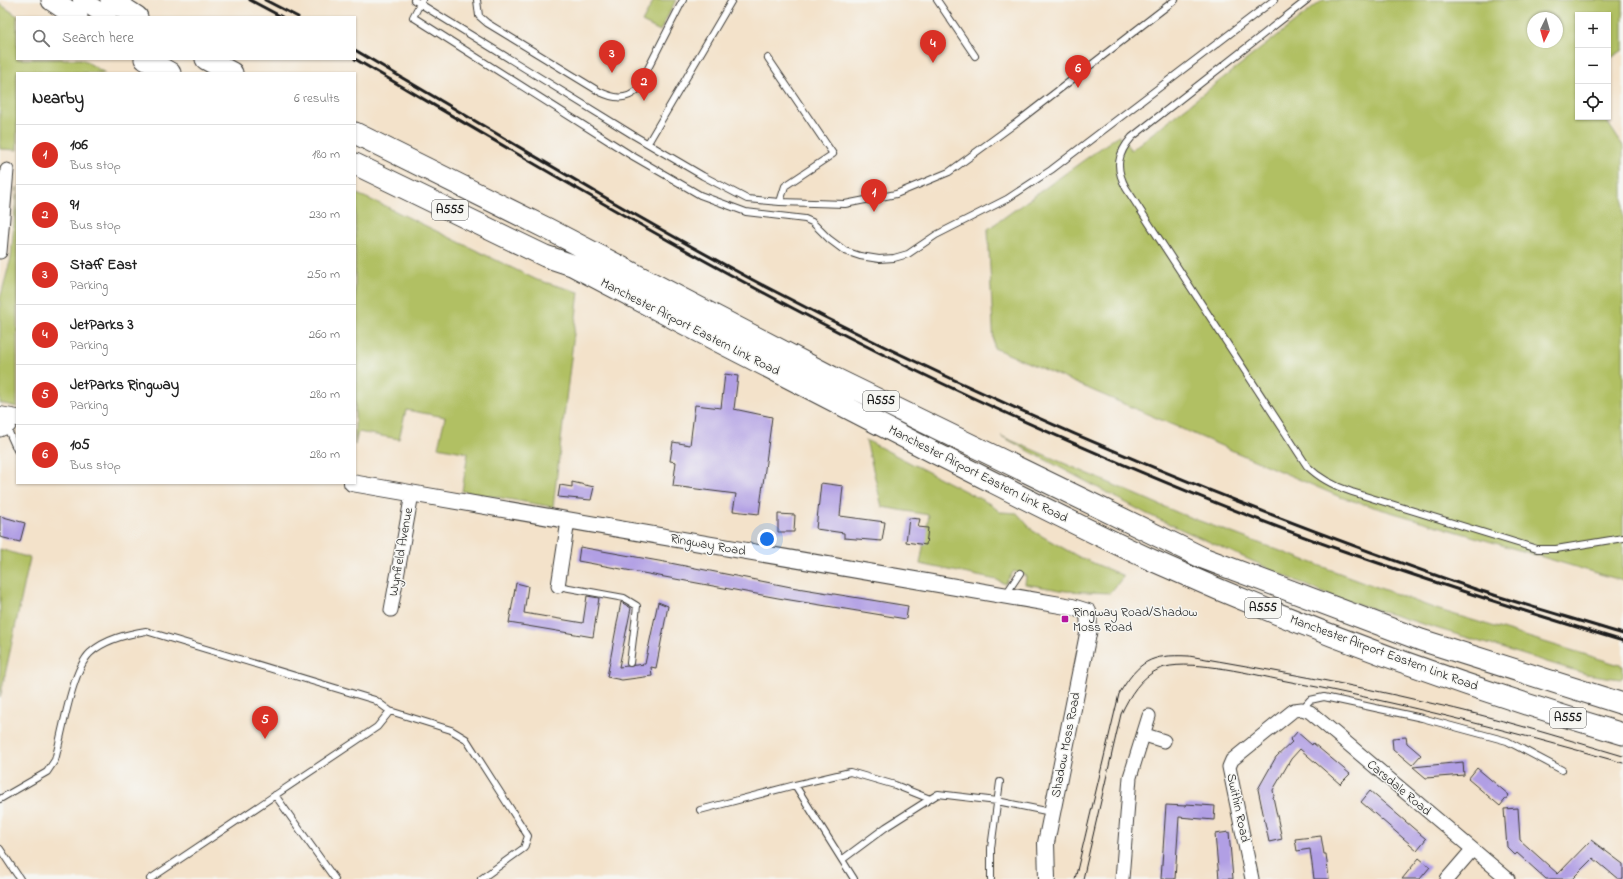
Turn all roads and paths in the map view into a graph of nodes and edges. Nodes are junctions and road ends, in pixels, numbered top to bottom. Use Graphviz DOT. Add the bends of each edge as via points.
graph roads {
  1 [pos="52,0"];
  2 [pos="82,0"];
  3 [pos="111,0"];
  4 [pos="414,0"];
  5 [pos="477,0"];
  6 [pos="683,0"];
  7 [pos="732,0"];
  8 [pos="937,0"];
  9 [pos="1175,0"];
  10 [pos="1274,0"];
  11 [pos="1307,0"];
  12 [pos="421,2"];
  13 [pos="76,16"];
  14 [pos="106,16"];
  15 [pos="135,16"];
  16 [pos="975,56"];
  17 [pos="768,58"];
  18 [pos="147,60"];
  19 [pos="163,60"];
  20 [pos="208,60"];
  21 [pos="168,72"];
  22 [pos="178,72"];
  23 [pos="230,72"];
  24 [pos="356,133"];
  25 [pos="648,143"];
  26 [pos="356,164"];
  27 [pos="4,173"];
  28 [pos="780,202"];
  29 [pos="0,252"];
  30 [pos="7,422"];
  31 [pos="16,447"];
  32 [pos="356,484"];
  33 [pos="412,494"];
  34 [pos="568,521"];
  35 [pos="1623,538"];
  36 [pos="1020,573"];
  37 [pos="558,586"];
  38 [pos="1006,596"];
  39 [pos="391,610"];
  40 [pos="1088,612"];
  41 [pos="630,663"];
  42 [pos="1619,703"];
  43 [pos="1302,709"];
  44 [pos="390,711"];
  45 [pos="1149,716"];
  46 [pos="1623,734"];
  47 [pos="1145,735"];
  48 [pos="1164,741"];
  49 [pos="1562,770"];
  50 [pos="1000,782"];
  51 [pos="795,785"];
  52 [pos="276,795"];
  53 [pos="0,799"];
  54 [pos="930,799"];
  55 [pos="998,801"];
  56 [pos="700,810"];
  57 [pos="1052,812"];
  58 [pos="0,849"];
  59 [pos="1472,850"];
  60 [pos="843,859"];
  61 [pos="20,879"];
  62 [pos="150,879"];
  63 [pos="335,879"];
  64 [pos="481,879"];
  65 [pos="854,879"];
  66 [pos="991,879"];
  67 [pos="1047,879"];
  68 [pos="1122,879"];
  69 [pos="1252,879"];
  70 [pos="1447,879"];
  71 [pos="1508,879"];
  1 -- 13 [label="highway"];
  2 -- 14 [label="main road"];
  3 -- 15 [label="highway"];
  4 -- 12 [label="lane"];
  5 -- 6 [label="lane" via="480,16 487,23 600,92 622,98 632,95 637,90"];
  7 -- 25 [label="lane"];
  8 -- 16 [label="lane"];
  9 -- 28 [label="lane" via="949,172 896,194 845,204"];
  10 -- 12 [label="lane" via="1051,170 1007,199 936,235 908,254 879,259 845,251 812,222 805,219 746,212 700,195 673,181 413,17"];
  11 -- 35 [label="lane" via="1132,137 1123,147 1119,158 1120,178 1303,460 1317,476 1338,488 1537,549 1556,550"];
  12 -- 25 [label="lane"];
  17 -- 28 [label="lane" via="833,154 785,186"];
  18 -- 21 [label="highway"];
  19 -- 22 [label="main road"];
  20 -- 23 [label="highway"];
  24 -- 42 [label="highway, Manchester Airport Eastern Link Road / A555" via="548,229 834,378 1203,558 1421,640"];
  25 -- 28 [label="lane" via="747,199"];
  26 -- 46 [label="highway, Manchester Airport Eastern Link Road / A555" via="545,256 572,266 1023,497 1154,561 1316,630 1551,713"];
  27 -- 29 [label="street"];
  30 -- 31 [label="lane"];
  32 -- 33 [label="street, Ringway Road"];
  33 -- 34 [label="street, Ringway Road"];
  33 -- 39 [label="street, Wynfield Avenue"];
  34 -- 37 [label="street"];
  34 -- 38 [label="street, Ringway Road"];
  36 -- 38 [label="lane"];
  37 -- 41 [label="lane" via="624,598 637,606"];
  38 -- 40 [label="street, Ringway Road"];
  40 -- 57 [label="street, Shadow Moss Road" via="1090,629"];
  43 -- 49 [label="lane" via="1310,700 1324,697 1422,718 1507,741"];
  43 -- 59 [label="street, Carsdale Road" via="1310,712"];
  43 -- 69 [label="street, Swithin Road" via="1294,710 1232,760 1229,767"];
  44 -- 52 [label="lane" via="377,728"];
  44 -- 53 [label="lane" via="375,700 196,644 146,630 121,635 90,653 77,674 55,760 47,772"];
  44 -- 64 [label="lane" via="451,730 466,739 528,836 524,848"];
  45 -- 47 [label="street"];
  47 -- 48 [label="street"];
  47 -- 68 [label="street" via="1130,777"];
  50 -- 55 [label="lane"];
  51 -- 54 [label="lane" via="850,772 895,785"];
  51 -- 56 [label="lane"];
  51 -- 60 [label="lane"];
  52 -- 62 [label="lane"];
  52 -- 63 [label="lane"];
  54 -- 55 [label="lane" via="944,793"];
  54 -- 60 [label="lane"];
  55 -- 57 [label="lane"];
  55 -- 66 [label="lane" via="991,848"];
  57 -- 67 [label="street, Shadow Moss Road" via="1046,843"];
  58 -- 61 [label="lane"];
  59 -- 70 [label="street"];
  59 -- 71 [label="street, Carsdale Road"];
  60 -- 65 [label="lane"];
}
